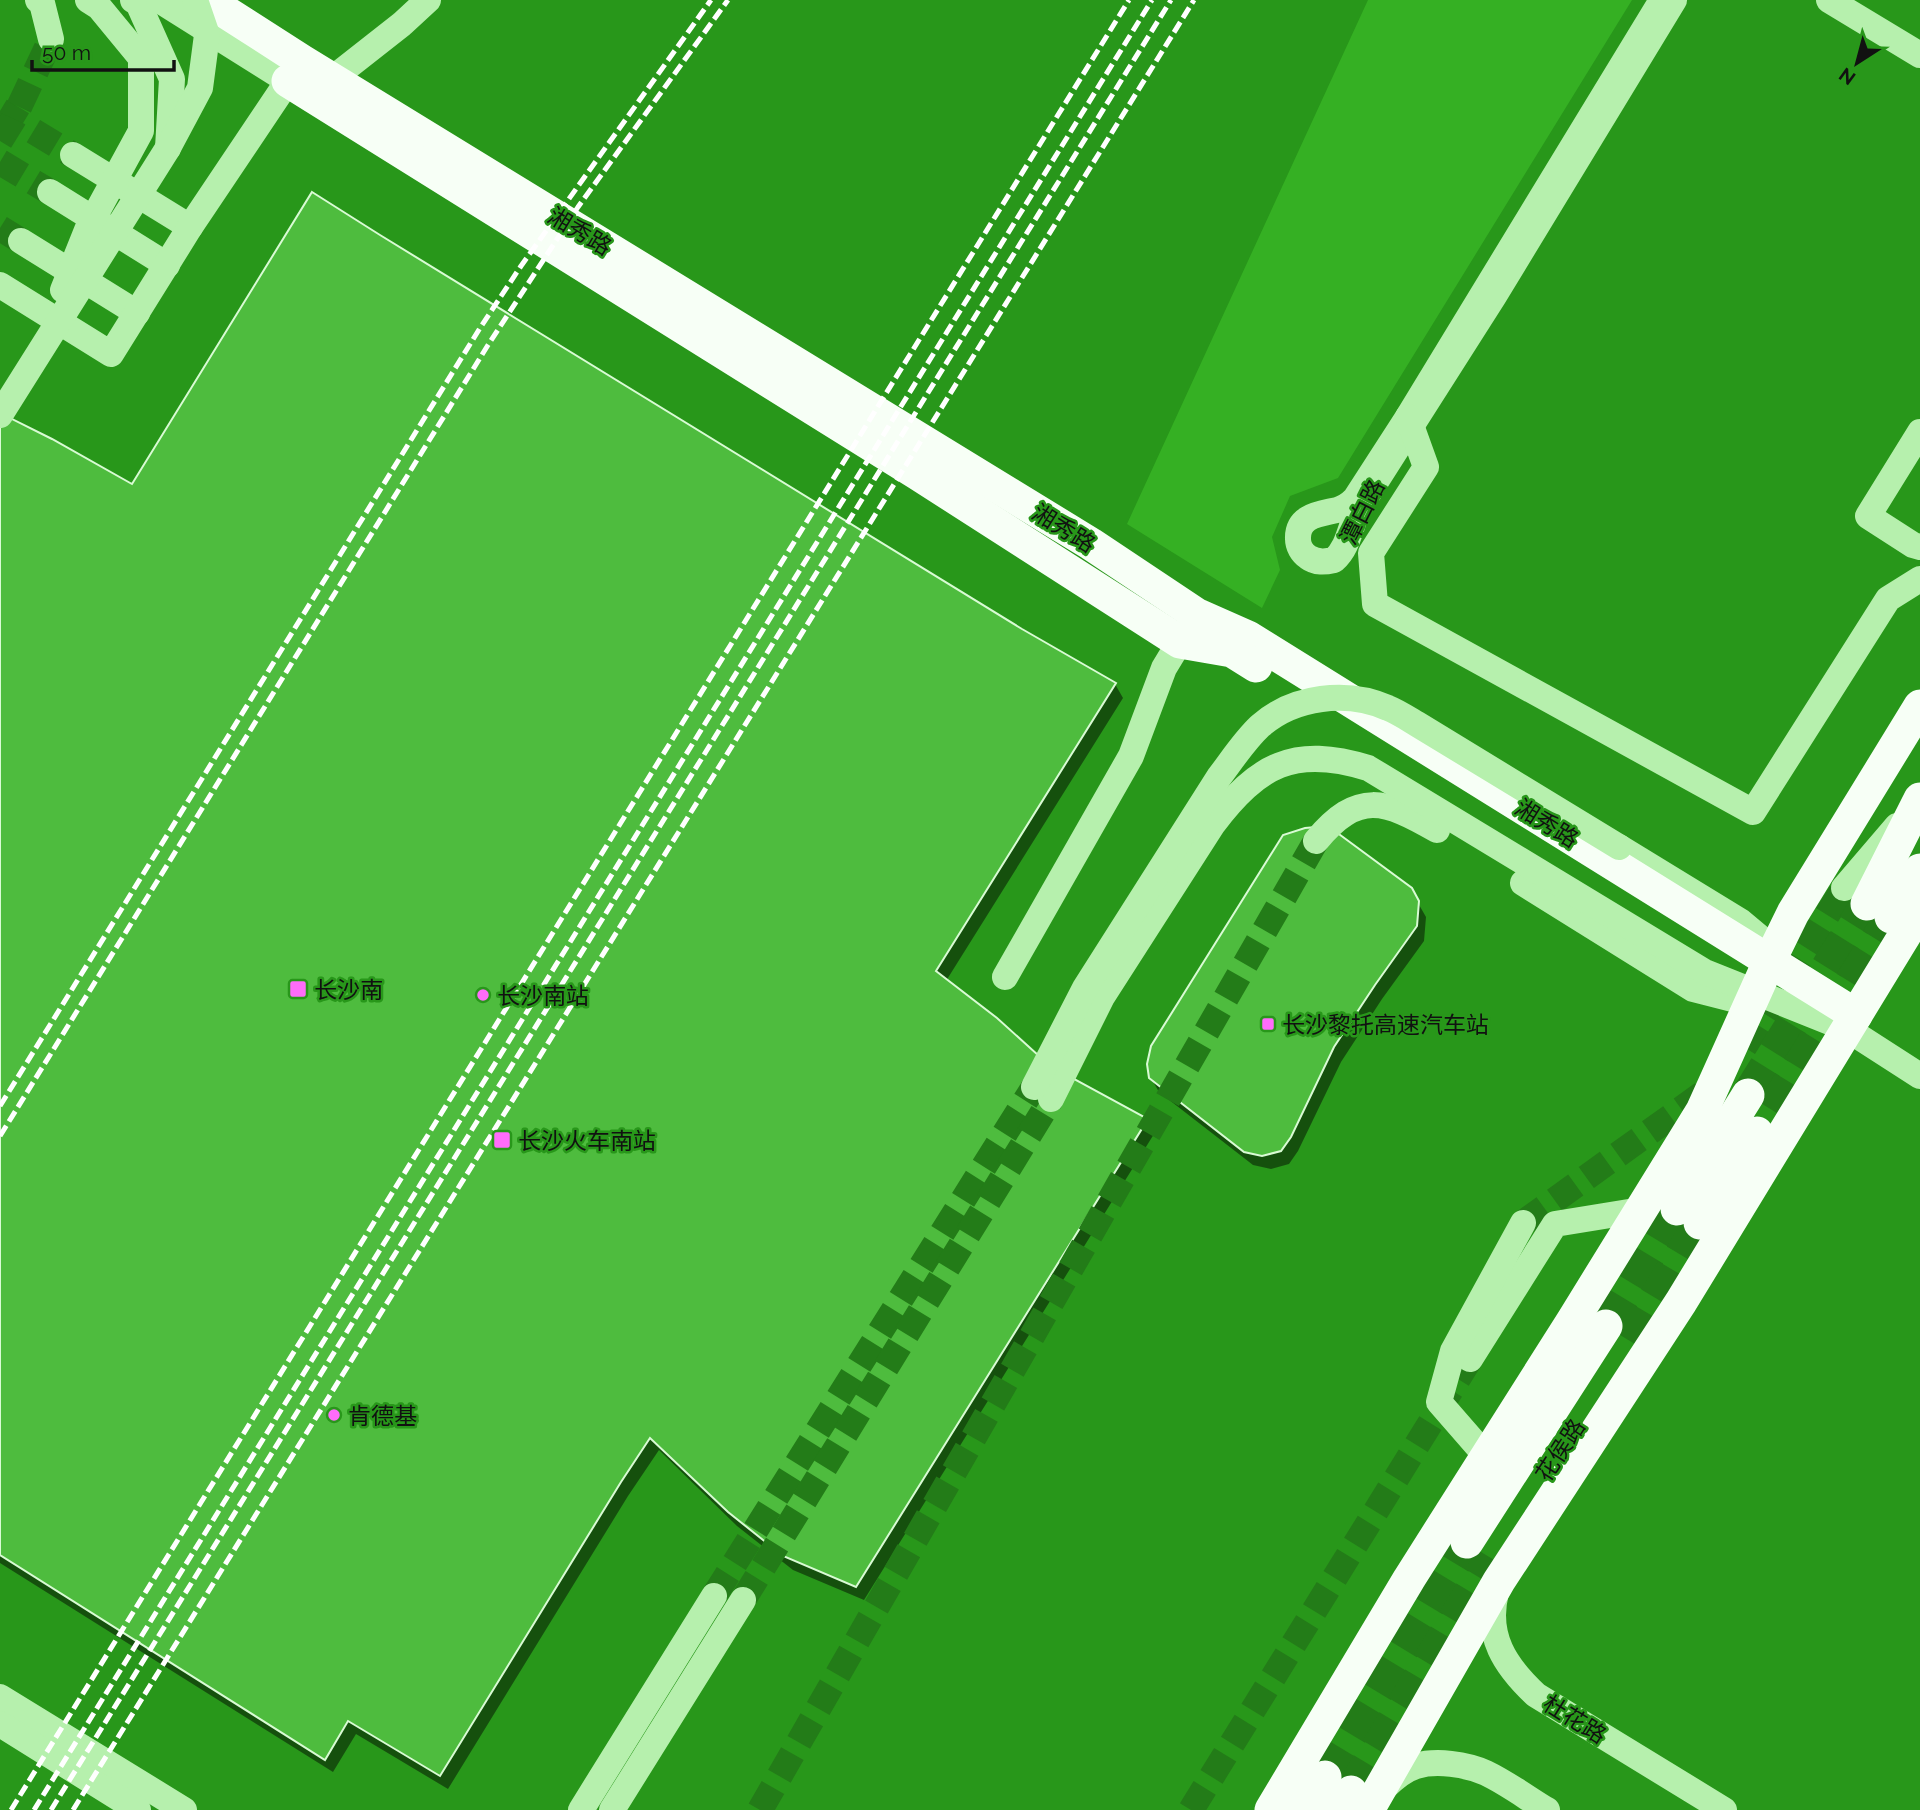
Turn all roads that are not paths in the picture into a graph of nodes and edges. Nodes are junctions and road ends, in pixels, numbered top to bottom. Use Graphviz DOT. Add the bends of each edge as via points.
graph roads {
  1 [pos="37,0"];
  2 [pos="88,0"];
  3 [pos="133,0"];
  4 [pos="159,0"];
  5 [pos="195,0"];
  6 [pos="206,0"];
  7 [pos="428,0"];
  8 [pos="1662,0"];
  9 [pos="1674,0"];
  10 [pos="1829,0"];
  11 [pos="51,38"];
  12 [pos="1920,55"];
  13 [pos="295,71"];
  14 [pos="332,79"];
  15 [pos="168,148"];
  16 [pos="73,156"];
  17 [pos="50,192"];
  18 [pos="190,227"];
  19 [pos="21,241"];
  20 [pos="167,265"];
  21 [pos="0,285"];
  22 [pos="137,313"];
  23 [pos="38,354"];
  24 [pos="0,415"];
  25 [pos="1410,422"];
  26 [pos="1920,432"];
  27 [pos="1920,547"];
  28 [pos="1920,579"];
  29 [pos="1188,628"];
  30 [pos="1920,706"];
  31 [pos="1920,800"];
  32 [pos="1316,841"];
  33 [pos="1920,870"];
  34 [pos="1881,905"];
  35 [pos="1005,977"];
  36 [pos="1762,977"];
  37 [pos="1851,1022"];
  38 [pos="1920,1056"];
  39 [pos="1920,1076"];
  40 [pos="1760,1102"];
  41 [pos="1641,1210"];
  42 [pos="1688,1216"];
  43 [pos="1522,1223"];
  44 [pos="1618,1333"];
  45 [pos="1470,1359"];
  46 [pos="1486,1456"];
  47 [pos="1486,1561"];
  48 [pos="714,1596"];
  49 [pos="743,1600"];
  50 [pos="0,1697"];
  51 [pos="0,1724"];
  52 [pos="1351,1798"];
  53 [pos="138,1810"];
  54 [pos="184,1810"];
  55 [pos="581,1810"];
  56 [pos="612,1810"];
  57 [pos="1271,1810"];
  58 [pos="1304,1810"];
  59 [pos="1547,1810"];
  60 [pos="1724,1810"];
  1 -- 11 [label="street" via="42,3"];
  2 -- 23 [label="street, bridge" via="141,58 142,131 87,230"];
  3 -- 15 [label="street" via="172,79"];
  4 -- 13 [label="street"];
  5 -- 15 [label="street, bridge" via="207,35 200,88"];
  6 -- 13 [label="main road, 湘秀路"];
  7 -- 14 [label="street"];
  8 -- 25 [label="street, 潭白路"];
  9 -- 25 [label="street, 潭白路"];
  10 -- 12 [label="street"];
  13 -- 14 [label="main road, 湘秀路"];
  13 -- 18 [label="street"];
  13 -- 29 [label="main road" via="918,474"];
  14 -- 29 [label="main road, 湘秀路" via="1091,544"];
  15 -- 23 [label="street, bridge"];
  16 -- 18 [label="street"];
  17 -- 20 [label="street"];
  18 -- 20 [label="street"];
  19 -- 22 [label="street"];
  20 -- 22 [label="street"];
  21 -- 22 [label="street" via="111,354"];
  23 -- 24 [label="street, bridge"];
  25 -- 25 [label="street, 潭白路" via="1351,503 1304,520 1297,535 1308,558 1334,560 1345,548 1359,508"];
  25 -- 28 [label="street" via="1426,467 1371,553 1375,604 1754,811 1888,599"];
  26 -- 27 [label="street" via="1868,516"];
  29 -- 35 [label="street" via="1164,668 1131,756"];
  29 -- 36 [label="main road, 湘秀路" via="1248,637"];
  30 -- 36 [label="main road" via="1805,893"];
  31 -- 34 [label="main road"];
  32 -- 36 [label="street" via="1347,811 1366,804 1385,806 1410,814 1693,989"];
  33 -- 34 [label="main road"];
  34 -- 37 [label="main road"];
  36 -- 36 [label="street, bridge" via="1704,972 1368,768 1321,757 1301,760 1260,775 1213,824 1043,1093 1084,988 1219,777 1262,725 1310,700 1355,699 1386,707 1740,921"];
  36 -- 37 [label="main road, 湘秀路"];
  36 -- 37 [label="street"];
  36 -- 41 [label="main road" via="1702,1111"];
  37 -- 38 [label="street, 湘秀路"];
  37 -- 39 [label="street, 湘秀路"];
  37 -- 47 [label="main road" via="1681,1302"];
  40 -- 42 [label="main road"];
  41 -- 45 [label="street" via="1555,1224"];
  41 -- 46 [label="main road"];
  43 -- 46 [label="street" via="1453,1351 1439,1402"];
  44 -- 47 [label="main road, 花侯路"];
  46 -- 57 [label="main road"];
  47 -- 52 [label="main road"];
  47 -- 60 [label="street, 杜花路" via="1496,1638 1518,1678 1536,1695"];
  48 -- 55 [label="street"];
  49 -- 56 [label="street"];
  50 -- 54 [label="street"];
  51 -- 53 [label="street"];
  52 -- 58 [label="main road"];
  52 -- 59 [label="street" via="1415,1766 1446,1764 1485,1773"];
}
